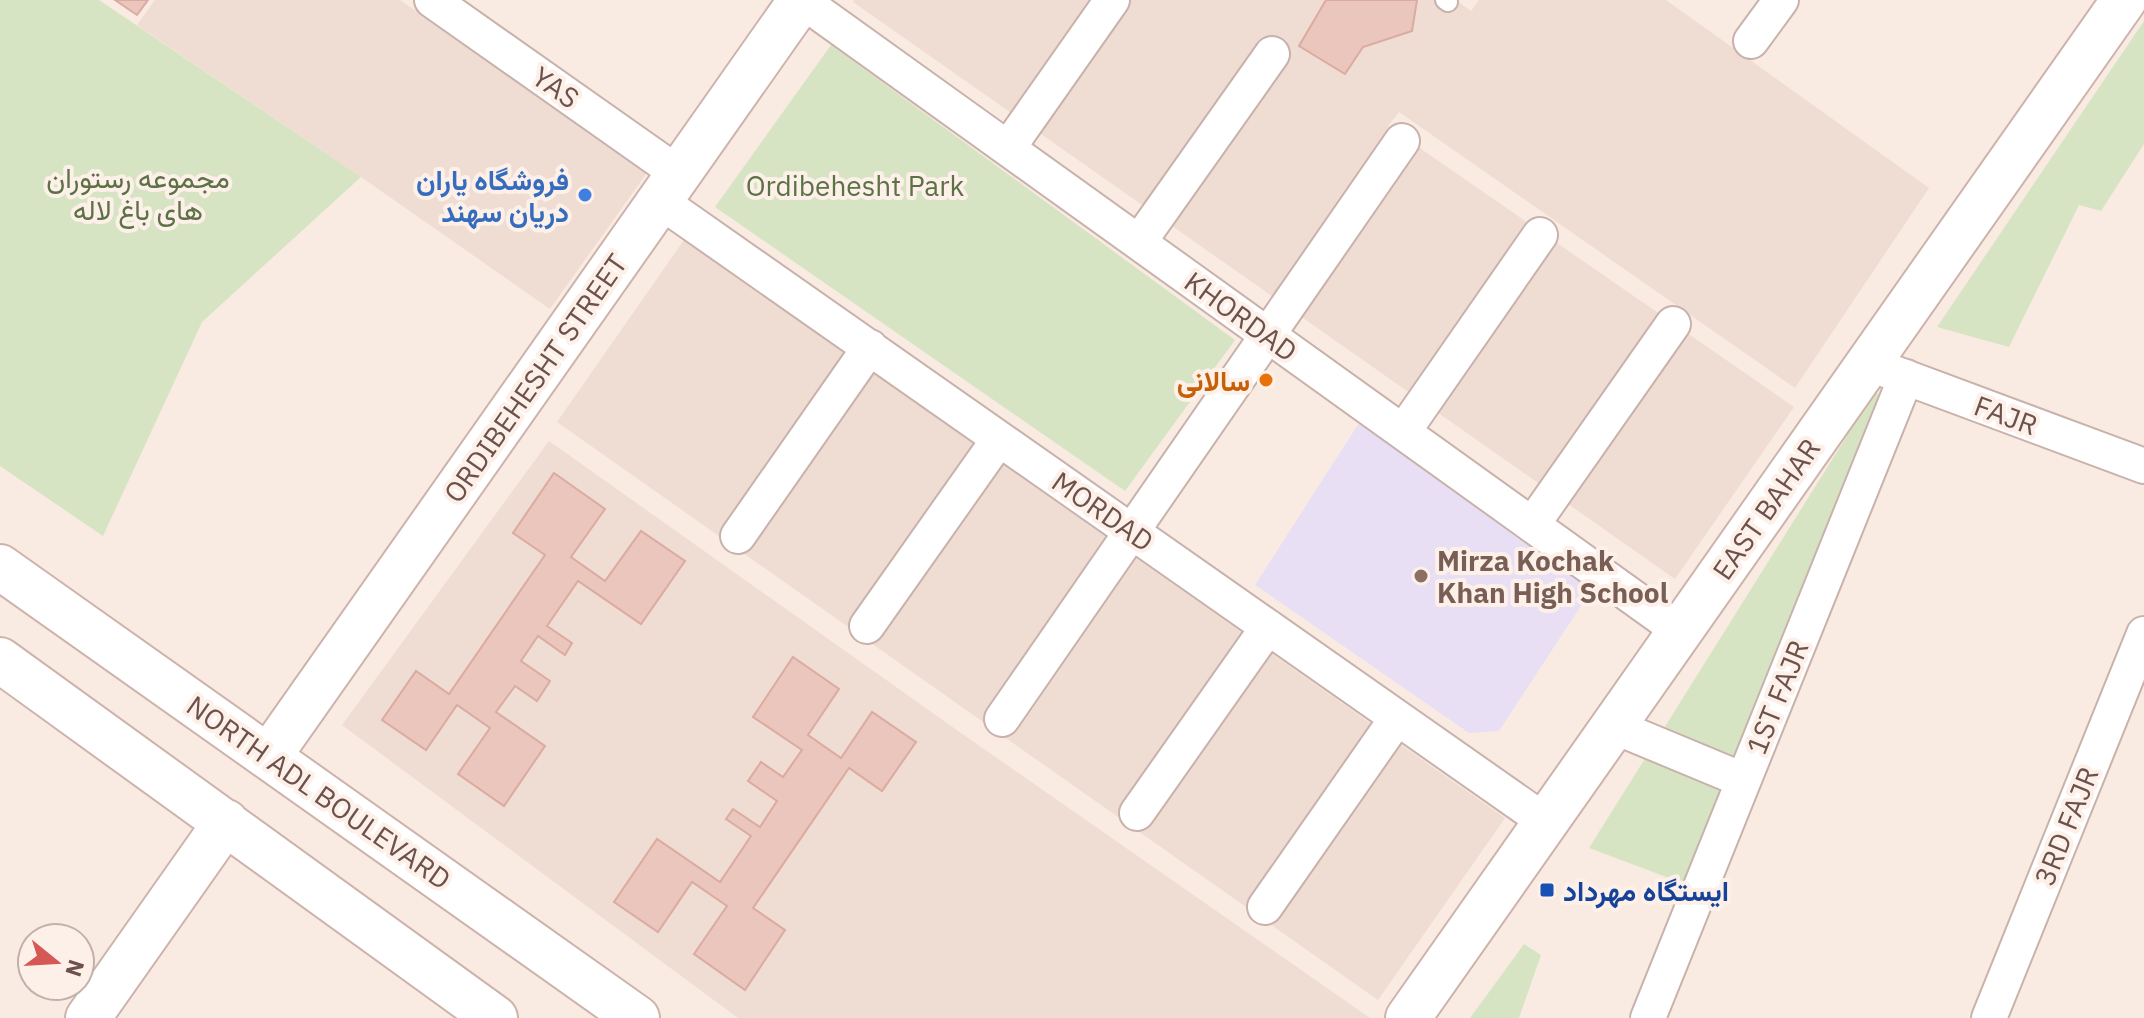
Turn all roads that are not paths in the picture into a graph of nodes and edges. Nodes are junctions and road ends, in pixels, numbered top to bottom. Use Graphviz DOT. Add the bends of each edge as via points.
graph roads {
  1 [pos="432,0"];
  2 [pos="801,0"];
  3 [pos="1112,0"];
  4 [pos="1781,0"];
  5 [pos="2124,0"];
  6 [pos="468,10"];
  7 [pos="1751,41"];
  8 [pos="1272,54"];
  9 [pos="1402,141"];
  10 [pos="1008,148"];
  11 [pos="670,187"];
  12 [pos="1540,235"];
  13 [pos="1139,242"];
  14 [pos="1673,324"];
  15 [pos="1268,335"];
  16 [pos="870,347"];
  17 [pos="1887,370"];
  18 [pos="1403,432"];
  19 [pos="999,439"];
  20 [pos="2144,466"];
  21 [pos="1532,525"];
  22 [pos="1132,532"];
  23 [pos="738,536"];
  24 [pos="0,567"];
  25 [pos="867,626"];
  26 [pos="1268,627"];
  27 [pos="1680,631"];
  28 [pos="2144,634"];
  29 [pos="0,660"];
  30 [pos="1397,718"];
  31 [pos="1002,719"];
  32 [pos="1613,726"];
  33 [pos="269,756"];
  34 [pos="1743,780"];
  35 [pos="1137,813"];
  36 [pos="226,822"];
  37 [pos="1546,822"];
  38 [pos="1265,907"];
  39 [pos="88,1018"];
  40 [pos="495,1018"];
  41 [pos="637,1018"];
  42 [pos="1408,1018"];
  43 [pos="1648,1018"];
  44 [pos="1989,1018"];
  1 -- 6 [label="street, YAS"];
  2 -- 10 [label="street, KHORDAD"];
  2 -- 11 [label="street, ORDIBEHESHT STREET"];
  3 -- 10 [label="street"];
  4 -- 7 [label="street"];
  5 -- 17 [label="street, EAST BAHAR"];
  6 -- 11 [label="street, YAS"];
  8 -- 13 [label="street"];
  9 -- 15 [label="street"];
  10 -- 13 [label="street, KHORDAD"];
  11 -- 16 [label="street, MORDAD"];
  11 -- 33 [label="street, ORDIBEHESHT STREET"];
  12 -- 18 [label="street"];
  13 -- 15 [label="street, KHORDAD"];
  14 -- 21 [label="street"];
  15 -- 18 [label="street, KHORDAD"];
  15 -- 22 [label="street"];
  16 -- 19 [label="street, MORDAD"];
  16 -- 23 [label="street"];
  17 -- 20 [label="street, FAJR"];
  17 -- 27 [label="street, EAST BAHAR"];
  17 -- 34 [label="street, 1ST FAJR"];
  18 -- 21 [label="street, KHORDAD"];
  19 -- 22 [label="street, MORDAD"];
  19 -- 25 [label="street"];
  21 -- 27 [label="street, KHORDAD"];
  22 -- 26 [label="street, MORDAD"];
  22 -- 31 [label="street"];
  24 -- 33 [label="street, NORTH ADL BOULEVARD"];
  26 -- 30 [label="street, MORDAD"];
  26 -- 35 [label="street"];
  27 -- 32 [label="street, EAST BAHAR"];
  28 -- 44 [label="street, 3RD FAJR"];
  29 -- 36 [label="street"];
  30 -- 37 [label="street, MORDAD"];
  30 -- 38 [label="street"];
  32 -- 34 [label="street"];
  32 -- 37 [label="street, EAST BAHAR"];
  33 -- 41 [label="street, NORTH ADL BOULEVARD"];
  34 -- 43 [label="street, 1ST FAJR"];
  36 -- 39 [label="street"];
  36 -- 40 [label="street"];
  37 -- 42 [label="street, EAST BAHAR"];
}
